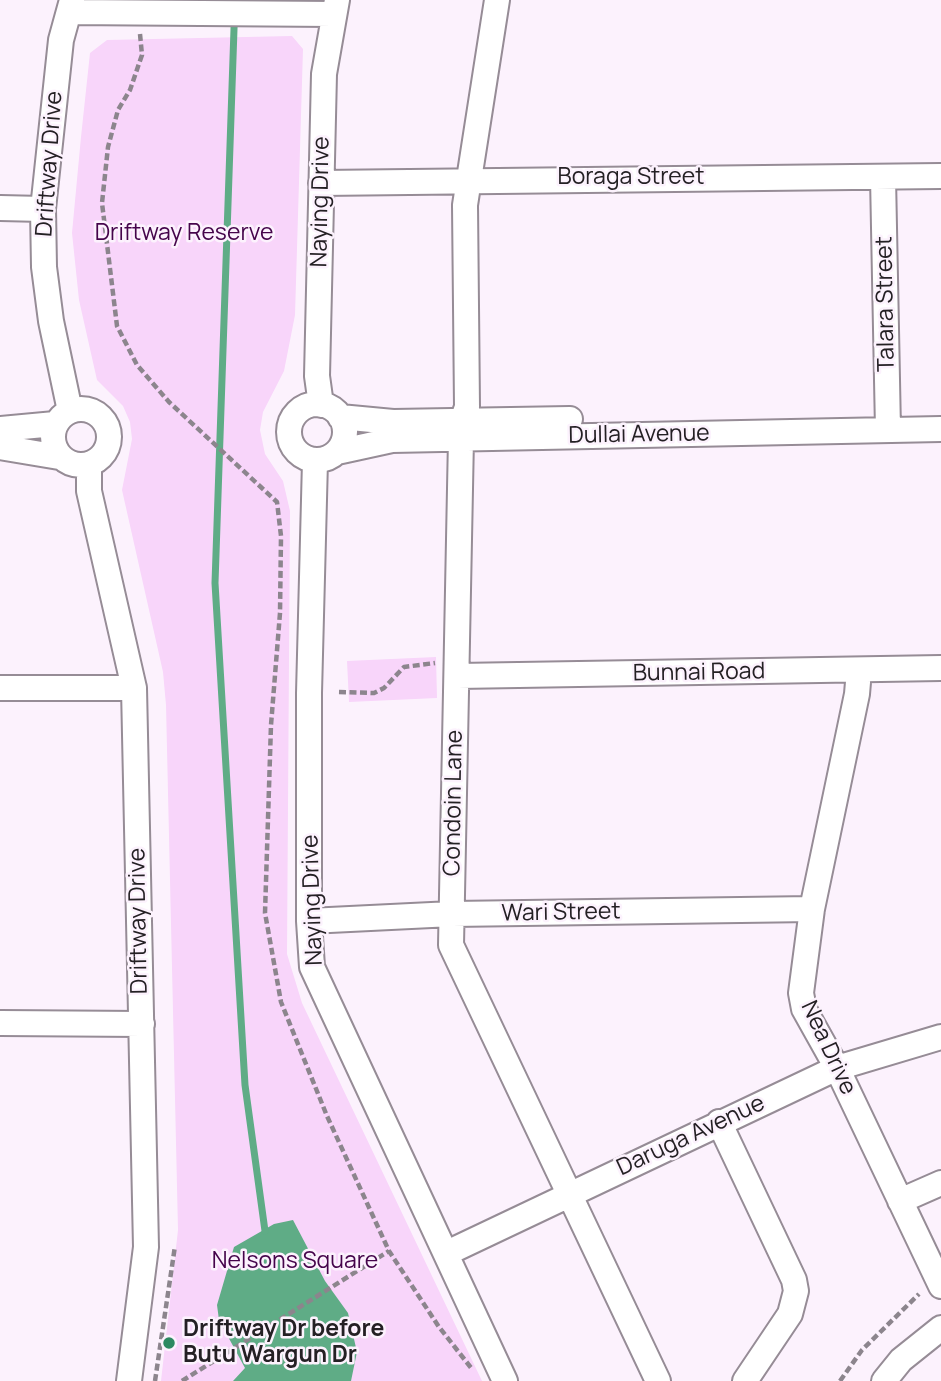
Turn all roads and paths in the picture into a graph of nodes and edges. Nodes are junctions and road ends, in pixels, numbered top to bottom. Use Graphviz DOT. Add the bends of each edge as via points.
graph roads {
  1 [pos="497,0"];
  2 [pos="70,6"];
  3 [pos="335,7"];
  4 [pos="149,14"];
  5 [pos="941,176"];
  6 [pos="883,177"];
  7 [pos="467,179"];
  8 [pos="321,183"];
  9 [pos="0,208"];
  10 [pos="43,209"];
  11 [pos="331,411"];
  12 [pos="941,413"];
  13 [pos="63,418"];
  14 [pos="888,422"];
  15 [pos="0,429"];
  16 [pos="941,429"];
  17 [pos="461,430"];
  18 [pos="0,447"];
  19 [pos="326,456"];
  20 [pos="60,457"];
  21 [pos="89,464"];
  22 [pos="243,470"];
  23 [pos="941,668"];
  24 [pos="449,670"];
  25 [pos="859,670"];
  26 [pos="0,688"];
  27 [pos="134,688"];
  28 [pos="339,692"];
  29 [pos="812,909"];
  30 [pos="452,914"];
  31 [pos="309,921"];
  32 [pos="0,1023"];
  33 [pos="142,1024"];
  34 [pos="941,1037"];
  35 [pos="837,1068"];
  36 [pos="719,1122"];
  37 [pos="941,1183"];
  38 [pos="569,1194"];
  39 [pos="900,1201"];
  40 [pos="175,1247"];
  41 [pos="389,1251"];
  42 [pos="447,1253"];
  43 [pos="938,1279"];
  44 [pos="941,1328"];
  45 [pos="129,1381"];
  46 [pos="155,1381"];
  47 [pos="182,1381"];
  48 [pos="505,1381"];
  49 [pos="658,1381"];
  50 [pos="745,1381"];
  51 [pos="840,1381"];
  52 [pos="884,1381"];
  1 -- 7 [label="street, Condoin Lane"];
  2 -- 4 [label="street"];
  2 -- 10 [label="street, Driftway Drive" via="61,40"];
  3 -- 4 [label="street" via="296,14"];
  3 -- 8 [label="street, Naying Drive" via="324,74"];
  4 -- 22 [label="path" via="142,55 108,147 102,203 117,326 137,365 169,402"];
  5 -- 6 [label="street, Boraga Street"];
  6 -- 7 [label="street, Boraga Street"];
  6 -- 14 [label="street, Talara Street"];
  7 -- 8 [label="street, Boraga Street"];
  7 -- 17 [label="street, Condoin Lane" via="467,407"];
  8 -- 11 [label="street, Naying Drive" via="317,376"];
  9 -- 10 [label="street"];
  10 -- 13 [label="street, Driftway Drive" via="44,267"];
  11 -- 17 [label="street, Dullai Avenue"];
  11 -- 19 [label="street" via="345,435"];
  11 -- 19 [label="street" via="302,409 289,424 296,452"];
  12 -- 14 [label="street, Dullai Avenue"];
  13 -- 15 [label="street"];
  13 -- 20 [label="street" via="53,445"];
  13 -- 21 [label="street" via="89,410 107,428 106,450"];
  14 -- 16 [label="street, Dullai Avenue"];
  14 -- 17 [label="street, Dullai Avenue"];
  17 -- 19 [label="street, Dullai Avenue"];
  17 -- 24 [label="street, Condoin Lane"];
  18 -- 20 [label="street"];
  19 -- 31 [label="street, Naying Drive"];
  20 -- 21 [label="street" via="72,464"];
  21 -- 27 [label="street, Driftway Drive" via="89,491"];
  23 -- 25 [label="street, Bunnai Road"];
  24 -- 25 [label="street, Bunnai Road"];
  24 -- 28 [label="path" via="404,667 374,693"];
  24 -- 30 [label="street, Condoin Lane"];
  25 -- 29 [label="street, Nea Drive"];
  26 -- 27 [label="street"];
  27 -- 33 [label="street, Driftway Drive"];
  29 -- 30 [label="street, Wari Street"];
  29 -- 35 [label="street, Nea Drive" via="802,993 809,1018"];
  30 -- 31 [label="street, Wari Street"];
  30 -- 38 [label="street, Condoin Lane" via="451,945"];
  31 -- 42 [label="street, Naying Drive" via="312,967 327,1005"];
  32 -- 33 [label="street"];
  33 -- 45 [label="street, Driftway Drive" via="146,1247"];
  34 -- 35 [label="street, Daruga Avenue"];
  35 -- 36 [label="street, Daruga Avenue"];
  35 -- 39 [label="street, Nea Drive"];
  36 -- 38 [label="street, Daruga Avenue"];
  36 -- 50 [label="street" via="796,1291 790,1314"];
  37 -- 39 [label="street"];
  38 -- 42 [label="street, Daruga Avenue"];
  38 -- 49 [label="street, Condoin Lane"];
  39 -- 43 [label="street, Nea Drive"];
  40 -- 46 [label="path"];
  41 -- 47 [label="path"];
  42 -- 48 [label="street, Naying Drive"];
  43 -- 51 [label="path" via="924,1279 918,1297 862,1350"];
  44 -- 52 [label="street" via="901,1360"];
}
